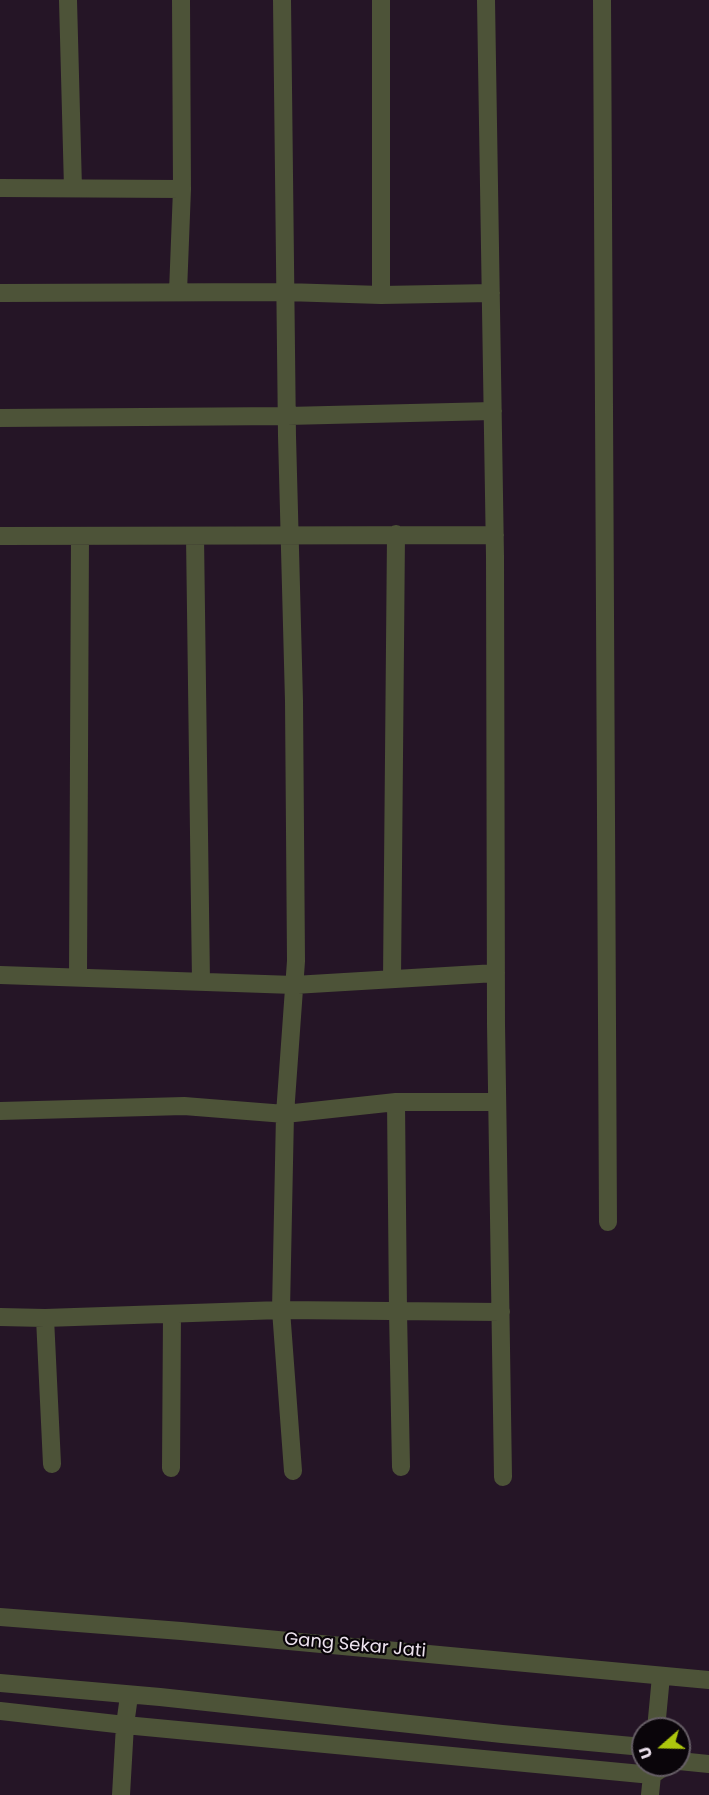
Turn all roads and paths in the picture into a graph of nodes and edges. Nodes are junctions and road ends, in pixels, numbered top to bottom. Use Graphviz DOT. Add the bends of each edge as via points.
graph roads {
  1 [pos="68,0"];
  2 [pos="181,0"];
  3 [pos="282,0"];
  4 [pos="381,0"];
  5 [pos="486,0"];
  6 [pos="603,0"];
  7 [pos="0,188"];
  8 [pos="73,188"];
  9 [pos="182,189"];
  10 [pos="0,292"];
  11 [pos="178,292"];
  12 [pos="285,292"];
  13 [pos="491,293"];
  14 [pos="381,295"];
  15 [pos="493,411"];
  16 [pos="287,416"];
  17 [pos="0,418"];
  18 [pos="396,534"];
  19 [pos="495,535"];
  20 [pos="0,536"];
  21 [pos="80,536"];
  22 [pos="195,536"];
  23 [pos="290,536"];
  24 [pos="496,973"];
  25 [pos="0,975"];
  26 [pos="78,977"];
  27 [pos="392,979"];
  28 [pos="201,982"];
  29 [pos="294,985"];
  30 [pos="396,1102"];
  31 [pos="497,1102"];
  32 [pos="0,1111"];
  33 [pos="285,1114"];
  34 [pos="608,1222"];
  35 [pos="281,1310"];
  36 [pos="398,1311"];
  37 [pos="501,1312"];
  38 [pos="172,1314"];
  39 [pos="0,1317"];
  40 [pos="45,1318"];
  41 [pos="52,1464"];
  42 [pos="401,1467"];
  43 [pos="171,1468"];
  44 [pos="293,1471"];
  45 [pos="503,1477"];
  46 [pos="0,1617"];
  47 [pos="661,1676"];
  48 [pos="709,1680"];
  49 [pos="0,1683"];
  50 [pos="129,1696"];
  51 [pos="283,1710"];
  52 [pos="0,1711"];
  53 [pos="657,1717"];
  54 [pos="125,1725"];
  55 [pos="502,1734"];
  56 [pos="283,1739"];
  57 [pos="586,1742"];
  58 [pos="631,1746"];
  59 [pos="499,1761"];
  60 [pos="691,1762"];
  61 [pos="709,1764"];
  62 [pos="631,1768"];
  63 [pos="587,1769"];
  64 [pos="655,1777"];
  65 [pos="121,1795"];
  66 [pos="650,1795"];
  1 -- 8 [label="street"];
  2 -- 9 [label="street"];
  3 -- 12 [label="street"];
  4 -- 14 [label="street"];
  5 -- 13 [label="street"];
  6 -- 34 [label="street"];
  7 -- 8 [label="street"];
  8 -- 9 [label="street"];
  9 -- 11 [label="street"];
  10 -- 11 [label="street"];
  11 -- 12 [label="street"];
  12 -- 14 [label="street"];
  12 -- 16 [label="street"];
  13 -- 14 [label="street"];
  13 -- 15 [label="street"];
  15 -- 16 [label="street"];
  15 -- 19 [label="street"];
  16 -- 17 [label="street"];
  16 -- 23 [label="street"];
  18 -- 19 [label="street"];
  18 -- 23 [label="street"];
  18 -- 27 [label="street"];
  19 -- 24 [label="street"];
  20 -- 21 [label="street"];
  21 -- 22 [label="street"];
  21 -- 26 [label="street"];
  22 -- 23 [label="street"];
  22 -- 28 [label="street"];
  23 -- 29 [label="street"];
  24 -- 27 [label="street"];
  24 -- 31 [label="street"];
  25 -- 26 [label="street"];
  26 -- 28 [label="street"];
  27 -- 29 [label="street"];
  28 -- 29 [label="street"];
  29 -- 33 [label="street"];
  30 -- 31 [label="street"];
  30 -- 33 [label="street"];
  30 -- 36 [label="street"];
  31 -- 37 [label="street"];
  32 -- 33 [label="street" via="184,1106"];
  33 -- 35 [label="street"];
  35 -- 36 [label="street"];
  35 -- 38 [label="street"];
  35 -- 44 [label="street"];
  36 -- 37 [label="street"];
  36 -- 42 [label="street"];
  37 -- 45 [label="street"];
  38 -- 40 [label="street"];
  38 -- 43 [label="street"];
  39 -- 40 [label="street"];
  40 -- 41 [label="street"];
  46 -- 47 [label="street, Gang Sekar Jati"];
  47 -- 48 [label="street, Gang Sekar Jati"];
  47 -- 53 [label="street"];
  49 -- 50 [label="street"];
  50 -- 51 [label="street"];
  50 -- 54 [label="street"];
  51 -- 55 [label="street"];
  51 -- 56 [label="street"];
  52 -- 54 [label="street"];
  54 -- 56 [label="street"];
  54 -- 65 [label="street"];
  55 -- 57 [label="street"];
  55 -- 59 [label="street"];
  56 -- 59 [label="street"];
  57 -- 58 [label="street"];
  57 -- 63 [label="street"];
  59 -- 63 [label="street"];
  60 -- 61 [label="street"];
  62 -- 63 [label="street"];
  64 -- 66 [label="street"];
}
